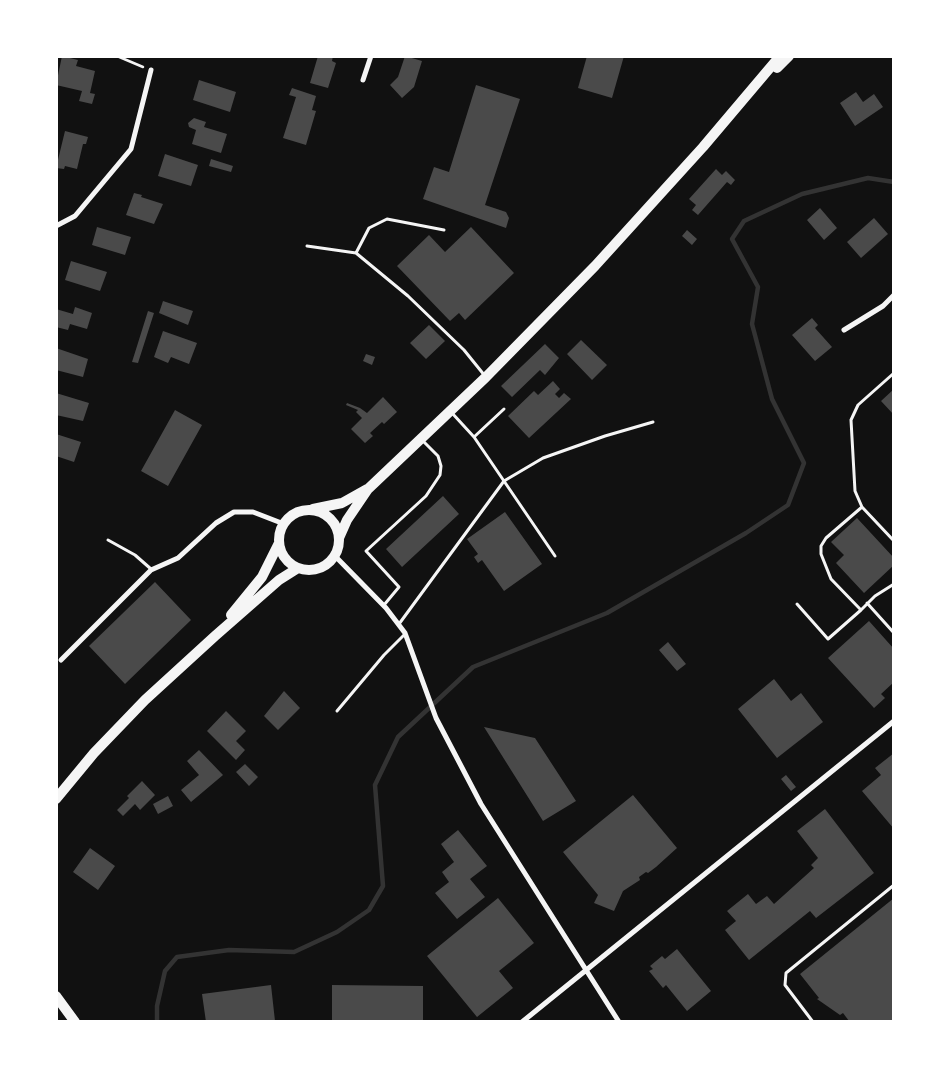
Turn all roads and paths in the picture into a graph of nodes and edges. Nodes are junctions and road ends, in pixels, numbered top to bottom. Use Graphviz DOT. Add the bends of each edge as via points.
graph roads {
  1 [pos="117,56"];
  2 [pos="371,56"];
  3 [pos="780,56"];
  4 [pos="789,56"];
  5 [pos="151,70"];
  6 [pos="363,80"];
  7 [pos="741,104"];
  8 [pos="56,226"];
  9 [pos="444,230"];
  10 [pos="307,246"];
  11 [pos="356,253"];
  12 [pos="894,294"];
  13 [pos="844,330"];
  14 [pos="894,373"];
  15 [pos="486,377"];
  16 [pos="504,409"];
  17 [pos="450,411"];
  18 [pos="653,422"];
  19 [pos="474,437"];
  20 [pos="421,439"];
  21 [pos="504,482"];
  22 [pos="368,489"];
  23 [pos="862,507"];
  24 [pos="312,509"];
  25 [pos="284,524"];
  26 [pos="340,538"];
  27 [pos="108,540"];
  28 [pos="894,540"];
  29 [pos="279,543"];
  30 [pos="335,556"];
  31 [pos="555,556"];
  32 [pos="298,568"];
  33 [pos="152,570"];
  34 [pos="894,584"];
  35 [pos="867,603"];
  36 [pos="797,604"];
  37 [pos="384,605"];
  38 [pos="861,610"];
  39 [pos="399,624"];
  40 [pos="894,632"];
  41 [pos="405,634"];
  42 [pos="215,636"];
  43 [pos="61,660"];
  44 [pos="337,711"];
  45 [pos="894,722"];
  46 [pos="56,799"];
  47 [pos="894,885"];
  48 [pos="587,971"];
  49 [pos="56,996"];
  50 [pos="75,1022"];
  51 [pos="522,1022"];
  52 [pos="619,1022"];
  53 [pos="813,1022"];
  1 -- 5 [label="path"];
  2 -- 6 [label="street"];
  3 -- 7 [label="main road"];
  4 -- 7 [label="main road"];
  5 -- 8 [label="street" via="132,149 75,216"];
  7 -- 15 [label="main road" via="595,266"];
  9 -- 11 [label="lane" via="387,219 369,228"];
  10 -- 11 [label="lane"];
  11 -- 15 [label="lane" via="408,296 464,350"];
  12 -- 13 [label="street" via="883,306"];
  14 -- 23 [label="lane" via="858,406 851,420 856,492"];
  15 -- 17 [label="main road"];
  16 -- 19 [label="lane"];
  17 -- 19 [label="lane"];
  17 -- 20 [label="main road"];
  18 -- 21 [label="lane" via="543,458"];
  19 -- 21 [label="lane"];
  20 -- 22 [label="main road"];
  20 -- 37 [label="lane" via="438,456 440,476 426,496 366,551 399,587"];
  21 -- 31 [label="lane"];
  21 -- 39 [label="lane"];
  22 -- 24 [label="main road" via="342,503"];
  22 -- 26 [label="main road" via="347,520"];
  23 -- 28 [label="lane"];
  23 -- 38 [label="lane" via="821,546 831,579"];
  24 -- 25 [label="main road" via="296,513"];
  24 -- 26 [label="main road" via="331,519"];
  25 -- 29 [label="main road"];
  25 -- 33 [label="street" via="253,512 234,512 216,522 178,558"];
  26 -- 30 [label="main road"];
  27 -- 33 [label="lane" via="135,555"];
  29 -- 32 [label="main road" via="285,558"];
  29 -- 42 [label="main road" via="262,577"];
  30 -- 32 [label="main road" via="317,569"];
  30 -- 37 [label="street"];
  32 -- 42 [label="main road" via="279,580"];
  33 -- 43 [label="street"];
  34 -- 35 [label="lane"];
  35 -- 38 [label="lane"];
  35 -- 40 [label="lane"];
  36 -- 38 [label="lane" via="828,639"];
  37 -- 39 [label="street"];
  39 -- 41 [label="street"];
  41 -- 44 [label="lane"];
  41 -- 48 [label="street" via="436,718 481,804"];
  42 -- 46 [label="main road" via="100,746"];
  45 -- 48 [label="street"];
  47 -- 53 [label="lane" via="786,973 785,985"];
  48 -- 51 [label="street"];
  48 -- 52 [label="street"];
  49 -- 50 [label="main road"];
}
